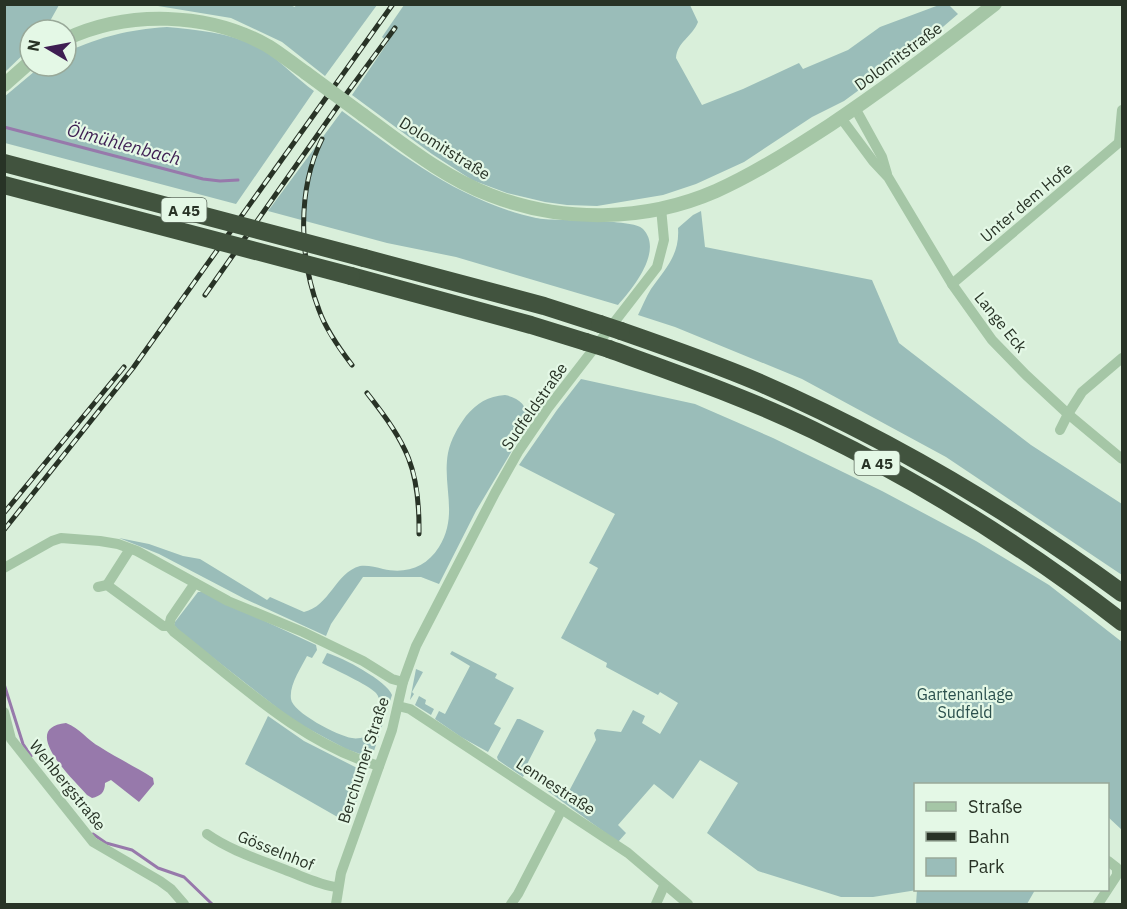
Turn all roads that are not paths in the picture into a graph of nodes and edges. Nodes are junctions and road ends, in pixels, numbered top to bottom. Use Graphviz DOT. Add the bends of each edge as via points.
graph roads {
  1 [pos="995,4"];
  2 [pos="78,34"];
  3 [pos="18,73"];
  4 [pos="4,85"];
  5 [pos="855,108"];
  6 [pos="1122,110"];
  7 [pos="841,118"];
  8 [pos="1121,141"];
  9 [pos="4,163"];
  10 [pos="888,177"];
  11 [pos="4,185"];
  12 [pos="661,208"];
  13 [pos="952,284"];
  14 [pos="1122,358"];
  15 [pos="1068,414"];
  16 [pos="1060,429"];
  17 [pos="1122,459"];
  18 [pos="130,549"];
  19 [pos="4,568"];
  20 [pos="195,583"];
  21 [pos="1122,594"];
  22 [pos="1122,622"];
  23 [pos="169,626"];
  24 [pos="426,628"];
  25 [pos="402,682"];
  26 [pos="398,706"];
  27 [pos="4,712"];
  28 [pos="379,766"];
  29 [pos="562,809"];
  30 [pos="207,834"];
  31 [pos="1109,862"];
  32 [pos="664,886"];
  33 [pos="337,887"];
  34 [pos="1109,887"];
  35 [pos="1107,891"];
  36 [pos="184,904"];
  37 [pos="336,904"];
  38 [pos="511,904"];
  39 [pos="656,904"];
  40 [pos="688,904"];
  41 [pos="1098,904"];
  1 -- 5 [label="street, Dolomitstraße"];
  2 -- 12 [label="street, Dolomitstraße, bridge" via="129,20 182,20 225,28 267,46 420,156 488,194 517,204 577,215 628,214"];
  3 -- 4 [label="street"];
  5 -- 7 [label="street, Dolomitstraße"];
  5 -- 10 [label="street, Lange Eck" via="882,157"];
  6 -- 8 [label="street, Unter dem Hofe"];
  7 -- 10 [label="street, Lange Eck"];
  7 -- 12 [label="street, Dolomitstraße" via="744,177 713,192"];
  8 -- 13 [label="street, Unter dem Hofe"];
  9 -- 21 [label="highway, A 45, bridge" via="544,306 755,381 846,423 986,501"];
  10 -- 13 [label="street, Lange Eck"];
  11 -- 22 [label="highway, A 45, bridge" via="531,325 727,392 869,458 994,530"];
  12 -- 24 [label="street, Sudfeldstraße" via="664,240 657,267 518,452"];
  13 -- 15 [label="street, Lange Eck" via="992,340"];
  14 -- 15 [label="street" via="1082,392"];
  15 -- 16 [label="street"];
  15 -- 17 [label="street, Lange Eck"];
  18 -- 19 [label="street" via="100,541 62,538"];
  18 -- 20 [label="street"];
  18 -- 23 [label="street" via="103,586 163,626"];
  20 -- 23 [label="street"];
  20 -- 25 [label="street"];
  23 -- 28 [label="street" via="299,730"];
  24 -- 25 [label="street, Berchumer Straße"];
  25 -- 26 [label="street, Berchumer Straße"];
  26 -- 28 [label="street, Berchumer Straße"];
  26 -- 29 [label="street, Lennestraße" via="417,713"];
  27 -- 36 [label="street, Wehbergstraße" via="11,739 93,842 160,881"];
  28 -- 33 [label="street, Berchumer Straße"];
  29 -- 32 [label="street, Lennestraße" via="638,860"];
  29 -- 38 [label="street"];
  30 -- 33 [label="street, Gösselnhof" via="259,860"];
  31 -- 34 [label="street" via="1117,868 1117,875"];
  32 -- 39 [label="street"];
  32 -- 40 [label="street, Lennestraße"];
  33 -- 37 [label="street, Berchumer Straße"];
  35 -- 41 [label="street"];
}
